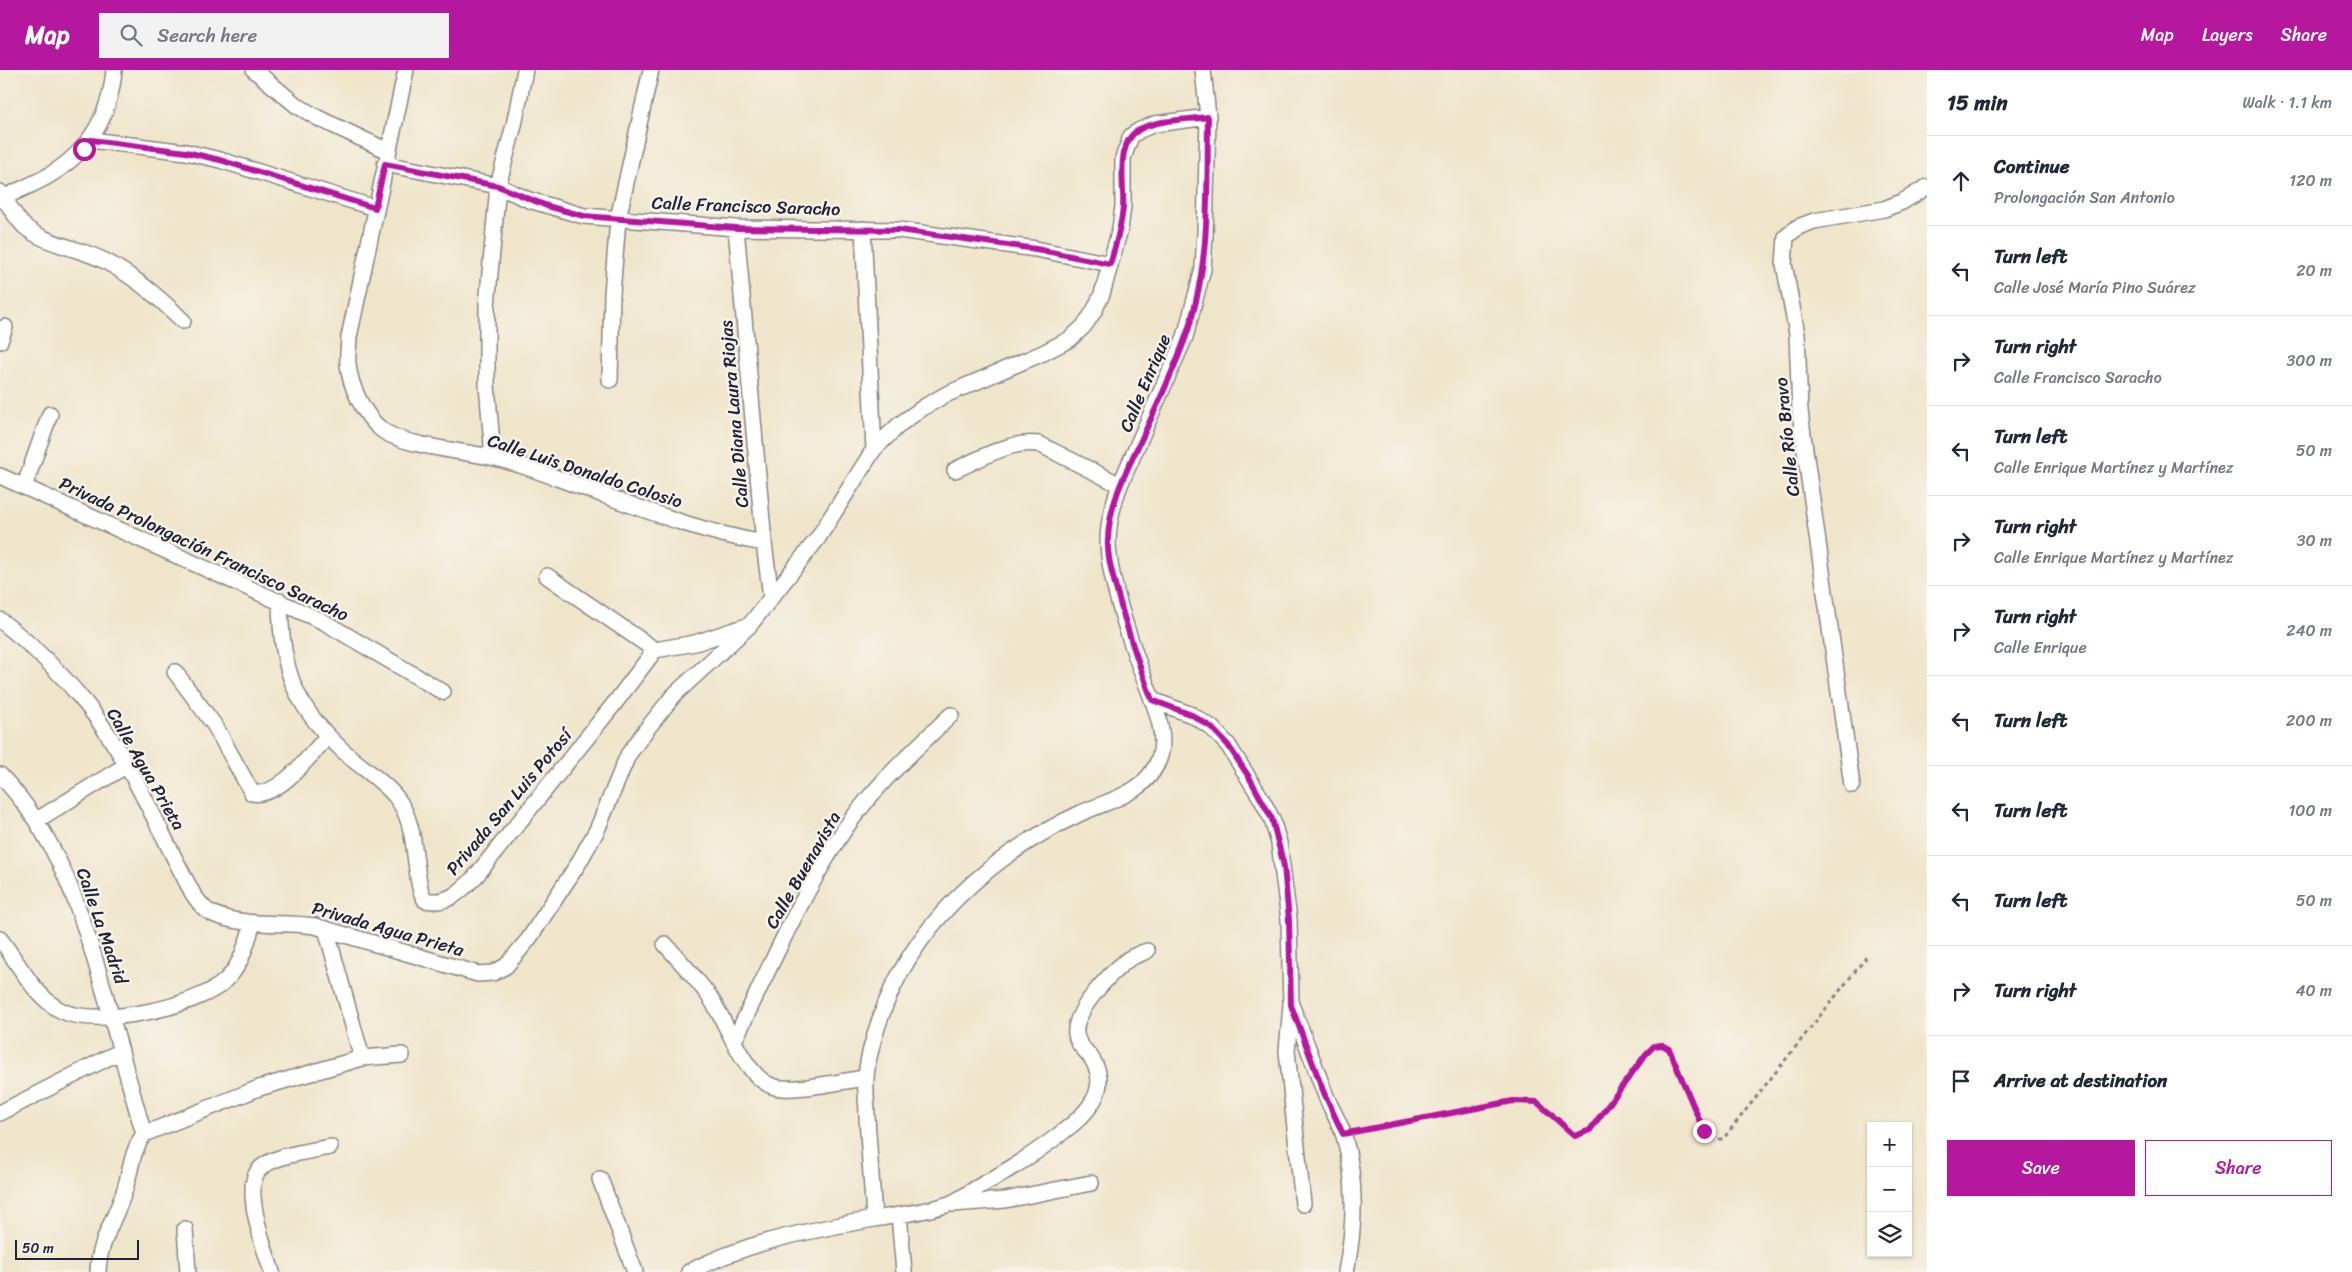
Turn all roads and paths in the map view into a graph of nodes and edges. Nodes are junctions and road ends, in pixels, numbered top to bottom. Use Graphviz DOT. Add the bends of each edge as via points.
graph roads {
  1 [pos="114,70"];
  2 [pos="254,70"];
  3 [pos="406,70"];
  4 [pos="524,70"];
  5 [pos="651,70"];
  6 [pos="1203,70"];
  7 [pos="1208,117"];
  8 [pos="91,140"];
  9 [pos="387,158"];
  10 [pos="498,186"];
  11 [pos="1927,187"];
  12 [pos="1,196"];
  13 [pos="375,208"];
  14 [pos="618,219"];
  15 [pos="736,228"];
  16 [pos="863,229"];
  17 [pos="1110,264"];
  18 [pos="183,321"];
  19 [pos="610,380"];
  20 [pos="50,414"];
  21 [pos="874,449"];
  22 [pos="493,457"];
  23 [pos="955,470"];
  24 [pos="0,476"];
  25 [pos="1120,485"];
  26 [pos="24,487"];
  27 [pos="764,543"];
  28 [pos="547,576"];
  29 [pos="771,597"];
  30 [pos="280,601"];
  31 [pos="0,620"];
  32 [pos="749,626"];
  33 [pos="655,650"];
  34 [pos="175,672"];
  35 [pos="442,692"];
  36 [pos="1152,700"];
  37 [pos="951,715"];
  38 [pos="327,737"];
  39 [pos="125,766"];
  40 [pos="0,775"];
  41 [pos="1852,785"];
  42 [pos="36,820"];
  43 [pos="202,906"];
  44 [pos="253,923"];
  45 [pos="326,929"];
  46 [pos="0,939"];
  47 [pos="665,944"];
  48 [pos="1147,951"];
  49 [pos="1868,955"];
  50 [pos="1291,1005"];
  51 [pos="112,1018"];
  52 [pos="734,1041"];
  53 [pos="120,1051"];
  54 [pos="402,1055"];
  55 [pos="362,1058"];
  56 [pos="866,1078"];
  57 [pos="0,1113"];
  58 [pos="144,1134"];
  59 [pos="1343,1134"];
  60 [pos="330,1147"];
  61 [pos="600,1179"];
  62 [pos="1091,1183"];
  63 [pos="950,1204"];
  64 [pos="1303,1204"];
  65 [pos="899,1215"];
  66 [pos="874,1219"];
  67 [pos="185,1229"];
  68 [pos="98,1272"];
  69 [pos="188,1272"];
  70 [pos="272,1272"];
  71 [pos="635,1272"];
  72 [pos="689,1272"];
  73 [pos="904,1272"];
  74 [pos="1346,1272"];
  1 -- 8 [label="street" via="106,109"];
  2 -- 9 [label="street, Calle Francisco Saracho" via="296,105"];
  3 -- 9 [label="street, Calle Luis Donaldo Colosio"];
  4 -- 10 [label="street"];
  5 -- 14 [label="street"];
  6 -- 7 [label="street, Calle Enrique"];
  7 -- 17 [label="street" via="1155,124 1131,136 1123,158 1120,230"];
  7 -- 25 [label="street, Calle Enrique" via="1206,234 1195,305 1186,337"];
  8 -- 12 [label="street" via="48,176"];
  8 -- 13 [label="street" via="186,152 220,160"];
  9 -- 10 [label="street, Calle Francisco Saracho"];
  9 -- 13 [label="street, Calle Luis Donaldo Colosio"];
  10 -- 14 [label="street, Calle Francisco Saracho" via="547,206 584,216"];
  10 -- 22 [label="street" via="487,306 487,385"];
  11 -- 41 [label="street, Calle Río Bravo" via="1884,210 1814,221 1798,227 1786,237 1784,248 1797,334 1804,443"];
  12 -- 18 [label="street" via="26,227 40,236 103,260 133,277"];
  13 -- 22 [label="street, Calle Luis Donaldo Colosio" via="349,337 348,363 360,400 382,430 396,437"];
  14 -- 15 [label="street, Calle Francisco Saracho"];
  14 -- 19 [label="street"];
  15 -- 16 [label="street, Calle Francisco Saracho"];
  15 -- 27 [label="street, Calle Diana Laura Riojas"];
  16 -- 17 [label="street, Calle Francisco Saracho" via="939,234"];
  16 -- 21 [label="street"];
  17 -- 21 [label="street" via="1094,311 1070,339 945,395 900,424"];
  20 -- 26 [label="street"];
  21 -- 29 [label="street" via="818,538"];
  22 -- 27 [label="street, Calle Luis Donaldo Colosio" via="712,532"];
  23 -- 25 [label="street" via="1010,446 1030,443 1039,444"];
  24 -- 26 [label="street, Privada Prolongación Francisco Saracho"];
  25 -- 36 [label="street, Calle Enrique" via="1109,523 1110,562"];
  26 -- 30 [label="street, Privada Prolongación Francisco Saracho"];
  27 -- 29 [label="street, Calle Diana Laura Riojas"];
  28 -- 33 [label="street"];
  29 -- 32 [label="street"];
  30 -- 35 [label="street, Privada Prolongación Francisco Saracho" via="324,622"];
  30 -- 38 [label="street, Privada San Luis Potosí" via="280,630 290,683 302,705"];
  31 -- 39 [label="street, Calle Agua Prieta" via="19,635 86,705"];
  32 -- 33 [label="street"];
  32 -- 45 [label="street, Privada Agua Prieta" via="674,695 641,736 628,755 597,830 578,864 506,966 493,973 478,974"];
  33 -- 38 [label="street, Privada San Luis Potosí" via="493,855 463,889 445,901 425,900 421,892 410,829 396,796"];
  34 -- 38 [label="street" via="215,726 252,793 274,790"];
  36 -- 50 [label="street" via="1192,715 1211,727 1228,745 1272,819 1284,866"];
  36 -- 56 [label="street, Calle Enrique" via="1161,739 1160,756 1154,772 1133,791 1048,829 1007,855 943,912 918,941 898,975 871,1044"];
  37 -- 52 [label="street, Calle Buenavista" via="893,771 837,841"];
  39 -- 42 [label="street"];
  39 -- 43 [label="street, Calle Agua Prieta"];
  40 -- 42 [label="street, Calle La Madrid"];
  42 -- 51 [label="street, Calle La Madrid" via="53,848 82,915"];
  43 -- 44 [label="street, Privada Agua Prieta" via="216,915"];
  44 -- 45 [label="street, Privada Agua Prieta" via="300,924"];
  44 -- 51 [label="street" via="236,970 224,982 209,992 151,1011"];
  45 -- 55 [label="street"];
  46 -- 51 [label="street" via="48,1002 72,1015"];
  47 -- 52 [label="street" via="710,998"];
  48 -- 63 [label="street" via="1128,959 1106,980 1089,1001 1076,1026 1078,1043 1095,1064 1098,1082 1094,1102 1055,1138 1001,1175"];
  49 -- 59 [label="path" via="1723,1139 1709,1140 1669,1049 1662,1045 1654,1046 1646,1054 1590,1130 1582,1135 1575,1136 1537,1102 1513,1101"];
  50 -- 59 [label="street"];
  50 -- 64 [label="street" via="1287,1051"];
  51 -- 53 [label="street, Calle La Madrid"];
  52 -- 56 [label="street" via="754,1074 766,1084 791,1088"];
  53 -- 57 [label="street"];
  53 -- 58 [label="street, Calle La Madrid"];
  54 -- 55 [label="street"];
  55 -- 58 [label="street" via="259,1088"];
  56 -- 66 [label="street, Calle Enrique"];
  58 -- 68 [label="street" via="136,1145 124,1193 108,1226"];
  59 -- 74 [label="street" via="1349,1156 1354,1214"];
  60 -- 70 [label="street" via="281,1158 258,1171 253,1192 256,1215"];
  61 -- 71 [label="street"];
  62 -- 63 [label="street" via="1005,1200"];
  63 -- 65 [label="street"];
  65 -- 66 [label="street"];
  65 -- 73 [label="street"];
  66 -- 72 [label="street" via="776,1239"];
  67 -- 69 [label="street"];
}
